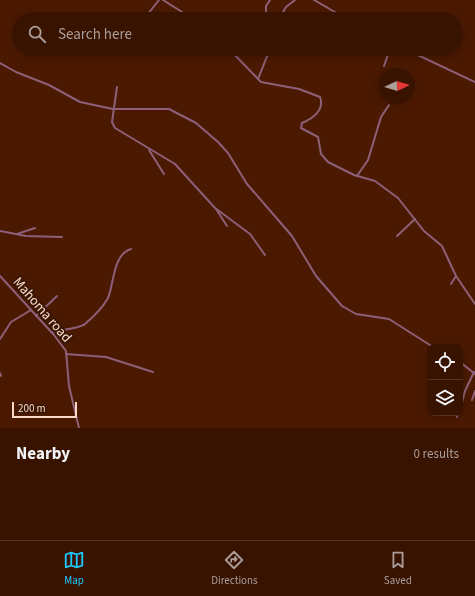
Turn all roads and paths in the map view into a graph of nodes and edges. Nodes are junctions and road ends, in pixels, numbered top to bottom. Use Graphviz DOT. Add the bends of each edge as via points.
graph roads {
  1 [pos="159,0"];
  2 [pos="163,0"];
  3 [pos="270,0"];
  4 [pos="295,0"];
  5 [pos="314,0"];
  6 [pos="150,12"];
  7 [pos="182,12"];
  8 [pos="266,12"];
  9 [pos="283,12"];
  10 [pos="334,12"];
  11 [pos="236,56"];
  12 [pos="267,56"];
  13 [pos="388,56"];
  14 [pos="419,56"];
  15 [pos="0,63"];
  16 [pos="384,66"];
  17 [pos="258,79"];
  18 [pos="475,82"];
  19 [pos="117,87"];
  20 [pos="389,105"];
  21 [pos="113,109"];
  22 [pos="149,150"];
  23 [pos="164,174"];
  24 [pos="357,176"];
  25 [pos="215,208"];
  26 [pos="415,219"];
  27 [pos="227,226"];
  28 [pos="35,228"];
  29 [pos="0,231"];
  30 [pos="16,235"];
  31 [pos="397,236"];
  32 [pos="62,237"];
  33 [pos="131,249"];
  34 [pos="265,254"];
  35 [pos="0,276"];
  36 [pos="456,276"];
  37 [pos="451,284"];
  38 [pos="470,295"];
  39 [pos="57,296"];
  40 [pos="475,296"];
  41 [pos="475,304"];
  42 [pos="31,310"];
  43 [pos="36,316"];
  44 [pos="51,332"];
  45 [pos="0,339"];
  46 [pos="428,344"];
  47 [pos="66,354"];
  48 [pos="463,364"];
  49 [pos="153,372"];
  50 [pos="0,373"];
  51 [pos="474,373"];
  52 [pos="2,376"];
  53 [pos="475,390"];
  54 [pos="463,399"];
  55 [pos="472,400"];
  56 [pos="79,428"];
  1 -- 6 [label="street"];
  2 -- 7 [label="street"];
  3 -- 8 [label="street"];
  4 -- 9 [label="street"];
  5 -- 10 [label="street"];
  11 -- 17 [label="street"];
  12 -- 17 [label="street"];
  13 -- 16 [label="street"];
  14 -- 18 [label="street"];
  15 -- 21 [label="street" via="80,102"];
  17 -- 24 [label="street" via="265,83 320,96 322,102 315,117 302,123 300,127 318,137 325,160"];
  19 -- 21 [label="street"];
  20 -- 24 [label="street" via="383,113 368,160"];
  21 -- 22 [label="street" via="112,122 115,128"];
  21 -- 46 [label="street" via="169,109 196,124 228,153 247,184 292,236 323,286 342,306 356,314 389,319"];
  22 -- 23 [label="street"];
  22 -- 25 [label="street" via="175,164"];
  24 -- 26 [label="street" via="372,180 390,190"];
  25 -- 27 [label="street"];
  25 -- 34 [label="street" via="250,234"];
  26 -- 31 [label="street"];
  26 -- 36 [label="street" via="424,231 442,246"];
  28 -- 30 [label="street"];
  29 -- 30 [label="street"];
  30 -- 32 [label="street"];
  33 -- 44 [label="street" via="124,252 119,259 107,299 86,323"];
  35 -- 42 [label="street, Mahoma road"];
  36 -- 37 [label="street"];
  36 -- 38 [label="street"];
  38 -- 40 [label="street"];
  38 -- 41 [label="street"];
  39 -- 43 [label="street"];
  42 -- 43 [label="street, Mahoma road"];
  42 -- 45 [label="street" via="12,322"];
  43 -- 44 [label="street, Mahoma road"];
  44 -- 47 [label="street, Mahoma road"];
  47 -- 49 [label="street" via="106,357"];
  47 -- 56 [label="street, Mahoma road" via="69,386"];
  48 -- 51 [label="street"];
  50 -- 52 [label="street"];
  51 -- 54 [label="street"];
  53 -- 55 [label="street"];
}
